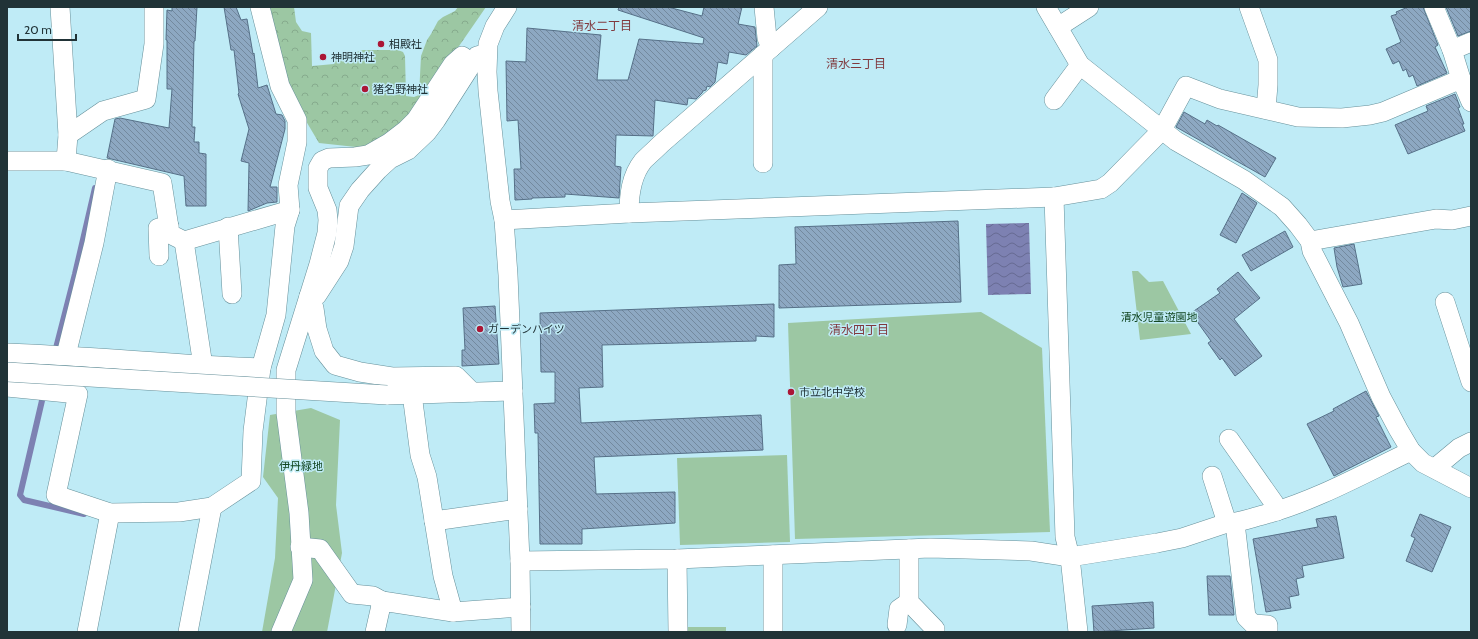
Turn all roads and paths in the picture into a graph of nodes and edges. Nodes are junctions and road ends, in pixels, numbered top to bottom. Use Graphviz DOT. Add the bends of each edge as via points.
graph roads {
  1 [pos="60,7"];
  2 [pos="154,7"];
  3 [pos="260,7"];
  4 [pos="507,7"];
  5 [pos="764,7"];
  6 [pos="818,7"];
  7 [pos="1046,7"];
  8 [pos="1089,7"];
  9 [pos="1249,7"];
  10 [pos="1434,7"];
  11 [pos="1058,27"];
  12 [pos="1471,42"];
  13 [pos="1452,50"];
  14 [pos="767,51"];
  15 [pos="480,58"];
  16 [pos="1080,65"];
  17 [pos="1461,79"];
  18 [pos="1054,100"];
  19 [pos="1471,102"];
  20 [pos="1266,109"];
  21 [pos="1162,130"];
  22 [pos="68,135"];
  23 [pos="7,161"];
  24 [pos="66,161"];
  25 [pos="763,163"];
  26 [pos="108,169"];
  27 [pos="1054,197"];
  28 [pos="290,210"];
  29 [pos="629,213"];
  30 [pos="1471,216"];
  31 [pos="504,220"];
  32 [pos="169,226"];
  33 [pos="228,227"];
  34 [pos="184,241"];
  35 [pos="1310,241"];
  36 [pos="158,256"];
  37 [pos="232,294"];
  38 [pos="309,296"];
  39 [pos="1445,302"];
  40 [pos="1463,330"];
  41 [pos="7,353"];
  42 [pos="66,355"];
  43 [pos="202,366"];
  44 [pos="260,368"];
  45 [pos="7,372"];
  46 [pos="1471,382"];
  47 [pos="7,387"];
  48 [pos="513,391"];
  49 [pos="472,392"];
  50 [pos="412,394"];
  51 [pos="1229,439"];
  52 [pos="1471,442"];
  53 [pos="1411,450"];
  54 [pos="1435,468"];
  55 [pos="1212,476"];
  56 [pos="1471,488"];
  57 [pos="212,507"];
  58 [pos="518,509"];
  59 [pos="1277,511"];
  60 [pos="110,513"];
  61 [pos="434,521"];
  62 [pos="1231,523"];
  63 [pos="300,548"];
  64 [pos="909,549"];
  65 [pos="773,555"];
  66 [pos="1070,557"];
  67 [pos="677,559"];
  68 [pos="520,561"];
  69 [pos="382,601"];
  70 [pos="909,602"];
  71 [pos="520,607"];
  72 [pos="453,612"];
  73 [pos="897,625"];
  74 [pos="521,630"];
  75 [pos="87,632"];
  76 [pos="188,632"];
  77 [pos="281,632"];
  78 [pos="375,632"];
  79 [pos="678,632"];
  80 [pos="773,632"];
  81 [pos="935,632"];
  82 [pos="1078,632"];
  83 [pos="1268,632"];
  1 -- 22 [label="street"];
  2 -- 22 [label="street" via="154,44 146,99 103,111"];
  3 -- 28 [label="street" via="280,86 297,120 298,142 288,185"];
  4 -- 15 [label="street"];
  5 -- 14 [label="street"];
  6 -- 14 [label="street"];
  7 -- 11 [label="street"];
  8 -- 11 [label="street"];
  9 -- 20 [label="street" via="1268,60"];
  10 -- 13 [label="street"];
  11 -- 16 [label="street"];
  12 -- 13 [label="street"];
  13 -- 17 [label="street"];
  14 -- 25 [label="street"];
  14 -- 29 [label="street" via="642,162 633,179 629,195"];
  15 -- 31 [label="street" via="488,91"];
  15 -- 38 [label="street" via="427,132 408,150 386,162 360,190 349,206 344,246 337,265 317,295"];
  15 -- 38 [label="street" via="462,56 453,64 416,120 389,143 368,155 329,158 322,161 318,168 318,188 326,210 327,233"];
  16 -- 18 [label="street"];
  16 -- 21 [label="street"];
  17 -- 19 [label="street"];
  17 -- 20 [label="street" via="1370,116 1298,118"];
  20 -- 21 [label="street" via="1220,99 1186,86"];
  21 -- 27 [label="street" via="1101,189"];
  21 -- 35 [label="street" via="1176,141 1263,192 1282,207"];
  22 -- 24 [label="street"];
  23 -- 24 [label="street"];
  24 -- 26 [label="street"];
  26 -- 32 [label="street" via="162,183"];
  26 -- 42 [label="street" via="94,242"];
  27 -- 29 [label="street"];
  27 -- 66 [label="street" via="1065,537"];
  28 -- 33 [label="street"];
  28 -- 44 [label="street" via="285,226 276,315"];
  29 -- 31 [label="street"];
  30 -- 35 [label="street" via="1452,220 1436,219"];
  31 -- 48 [label="street"];
  32 -- 34 [label="street" via="170,234"];
  32 -- 36 [label="street" via="158,228"];
  33 -- 34 [label="street"];
  33 -- 37 [label="street"];
  34 -- 43 [label="street"];
  35 -- 53 [label="street" via="1312,251 1382,397"];
  38 -- 49 [label="street" via="324,351 335,365 392,377 456,376"];
  38 -- 63 [label="street" via="286,370 286,412 299,513"];
  39 -- 40 [label="street"];
  40 -- 46 [label="street"];
  41 -- 42 [label="street"];
  42 -- 43 [label="street"];
  43 -- 44 [label="street"];
  44 -- 57 [label="street" via="253,430 251,481"];
  45 -- 50 [label="street, bridge" via="387,395"];
  47 -- 60 [label="street" via="78,394 56,495"];
  48 -- 49 [label="street"];
  48 -- 58 [label="street"];
  49 -- 50 [label="street"];
  50 -- 61 [label="street" via="420,455 427,477"];
  51 -- 59 [label="street"];
  52 -- 54 [label="street" via="1459,448"];
  53 -- 54 [label="street" via="1423,463"];
  53 -- 59 [label="street" via="1326,492"];
  54 -- 56 [label="street"];
  55 -- 62 [label="street"];
  57 -- 60 [label="street" via="179,512"];
  57 -- 76 [label="street"];
  58 -- 61 [label="street"];
  58 -- 68 [label="street"];
  59 -- 62 [label="street"];
  60 -- 75 [label="street"];
  61 -- 72 [label="street" via="443,576"];
  62 -- 66 [label="street" via="1182,538"];
  62 -- 83 [label="street" via="1246,617 1253,624 1268,625"];
  63 -- 69 [label="street" via="320,549 352,594 373,596"];
  63 -- 77 [label="street" via="303,580"];
  64 -- 65 [label="street"];
  64 -- 66 [label="street" via="1031,551"];
  64 -- 70 [label="street"];
  65 -- 67 [label="street"];
  65 -- 80 [label="street"];
  66 -- 82 [label="street"];
  67 -- 68 [label="street"];
  67 -- 79 [label="street"];
  68 -- 71 [label="street"];
  69 -- 72 [label="street"];
  69 -- 78 [label="street"];
  70 -- 73 [label="street" via="900,609"];
  70 -- 81 [label="street"];
  71 -- 72 [label="street"];
  71 -- 74 [label="street"];
}
